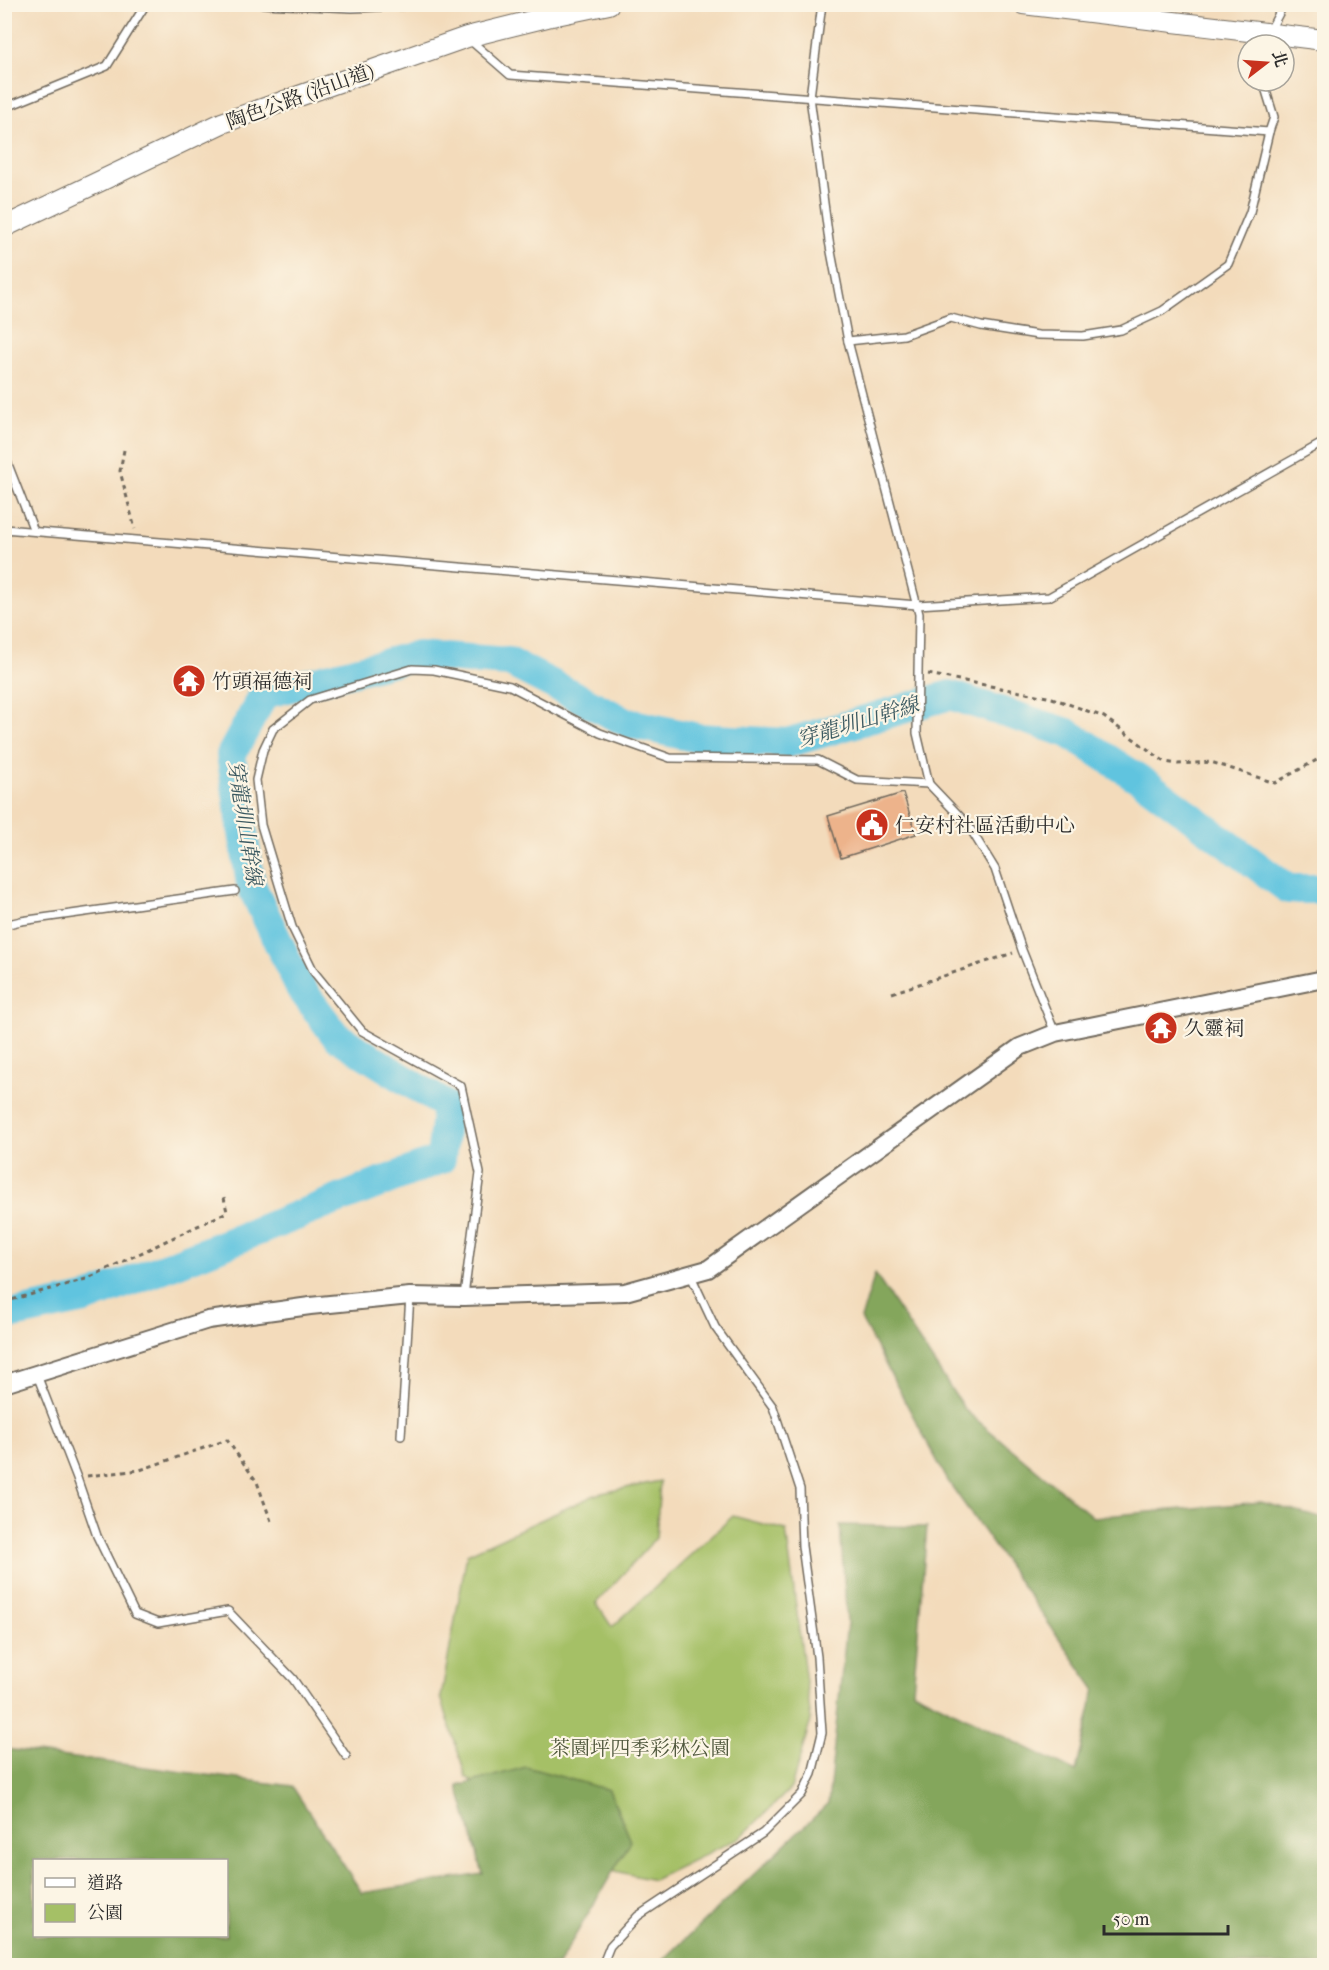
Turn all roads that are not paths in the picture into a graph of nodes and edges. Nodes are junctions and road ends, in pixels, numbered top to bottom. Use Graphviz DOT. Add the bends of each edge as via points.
graph roads {
  1 [pos="146,4"];
  2 [pos="263,4"];
  3 [pos="458,4"];
  4 [pos="609,4"];
  5 [pos="822,4"];
  6 [pos="1023,4"];
  7 [pos="1284,4"];
  8 [pos="540,11"];
  9 [pos="1270,33"];
  10 [pos="1236,36"];
  11 [pos="467,37"];
  12 [pos="1296,40"];
  13 [pos="1324,40"];
  14 [pos="1267,93"];
  15 [pos="810,97"];
  16 [pos="4,108"];
  17 [pos="1269,132"];
  18 [pos="4,227"];
  19 [pos="848,340"];
  20 [pos="1324,442"];
  21 [pos="4,454"];
  22 [pos="4,529"];
  23 [pos="34,531"];
  24 [pos="917,605"];
  25 [pos="929,784"];
  26 [pos="235,891"];
  27 [pos="4,926"];
  28 [pos="1324,979"];
  29 [pos="1055,1033"];
  30 [pos="689,1273"];
  31 [pos="410,1296"];
  32 [pos="464,1297"];
  33 [pos="36,1373"];
  34 [pos="4,1383"];
  35 [pos="401,1436"];
  36 [pos="346,1756"];
  37 [pos="602,1965"];
  1 -- 16 [label="lane" via="106,66"];
  2 -- 3 [label="lane" via="352,8"];
  4 -- 8 [label="main road, 陶色公路 (沿山道)"];
  5 -- 15 [label="lane"];
  6 -- 10 [label="main road"];
  7 -- 9 [label="lane"];
  8 -- 11 [label="main road, 陶色公路 (沿山道)"];
  11 -- 15 [label="lane" via="510,75"];
  11 -- 18 [label="main road, 陶色公路 (沿山道)" via="222,123"];
  12 -- 13 [label="main road"];
  14 -- 17 [label="lane" via="1274,117"];
  15 -- 17 [label="lane"];
  15 -- 19 [label="lane" via="829,241"];
  17 -- 19 [label="lane" via="1250,212 1228,264 1162,311 1121,330 1083,336 1038,334 951,318 904,335"];
  19 -- 24 [label="lane"];
  20 -- 24 [label="lane" via="1049,597"];
  21 -- 23 [label="lane"];
  22 -- 23 [label="lane"];
  23 -- 24 [label="lane"];
  24 -- 25 [label="lane" via="917,733"];
  25 -- 29 [label="lane" via="968,825 995,869"];
  25 -- 32 [label="lane" via="857,780 818,760 670,758 600,733 510,686 434,670 412,669 310,700 273,729 256,780 261,825 292,927 314,972 362,1030 461,1086 480,1173"];
  26 -- 27 [label="lane"];
  28 -- 29 [label="street"];
  29 -- 30 [label="street" via="1020,1047 708,1269"];
  30 -- 32 [label="street" via="625,1292"];
  30 -- 37 [label="lane" via="715,1327 773,1407 800,1489 802,1546 817,1657 822,1733 812,1774 802,1794 763,1833 638,1916 610,1946"];
  31 -- 32 [label="street"];
  31 -- 33 [label="street" via="208,1320"];
  31 -- 35 [label="lane"];
  33 -- 34 [label="street"];
  33 -- 36 [label="lane" via="97,1536 135,1614 158,1623 228,1611 293,1679"];
}
